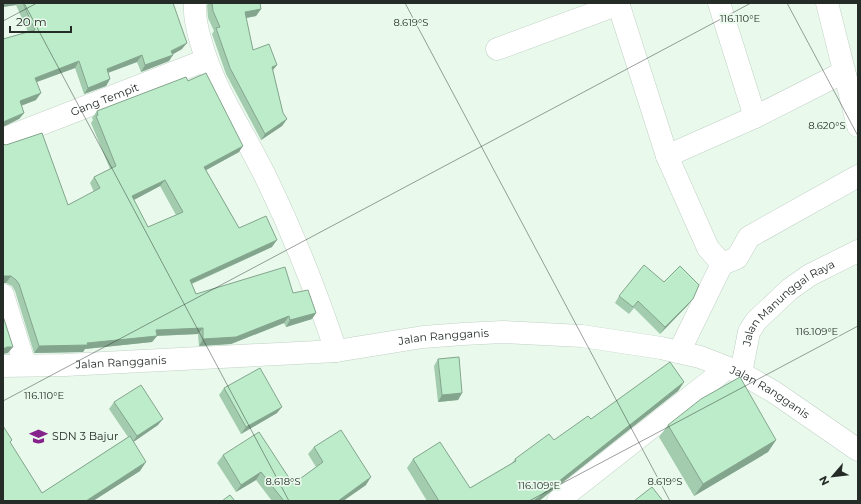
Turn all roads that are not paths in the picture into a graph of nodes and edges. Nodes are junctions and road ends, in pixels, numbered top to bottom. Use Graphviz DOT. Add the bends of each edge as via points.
graph roads {
  1 [pos="195,3"];
  2 [pos="719,3"];
  3 [pos="827,3"];
  4 [pos="618,4"];
  5 [pos="497,50"];
  6 [pos="206,60"];
  7 [pos="844,72"];
  8 [pos="755,117"];
  9 [pos="858,126"];
  10 [pos="3,139"];
  11 [pos="667,156"];
  12 [pos="858,176"];
  13 [pos="858,251"];
  14 [pos="722,264"];
  15 [pos="3,295"];
  16 [pos="336,351"];
  17 [pos="679,352"];
  18 [pos="25,365"];
  19 [pos="3,366"];
  20 [pos="734,371"];
  21 [pos="858,450"];
  22 [pos="558,501"];
  1 -- 6 [label="street" via="196,24"];
  2 -- 8 [label="street"];
  3 -- 7 [label="street"];
  4 -- 5 [label="street"];
  4 -- 11 [label="street"];
  6 -- 10 [label="street, Gang Tempit"];
  6 -- 16 [label="street" via="229,112 268,182 285,219 316,291"];
  7 -- 8 [label="street"];
  7 -- 9 [label="street"];
  8 -- 11 [label="street"];
  11 -- 14 [label="street" via="708,248"];
  12 -- 14 [label="street" via="749,237 738,258"];
  13 -- 20 [label="street, Jalan Manunggal Raya" via="797,284 772,304 749,332"];
  14 -- 17 [label="street"];
  15 -- 18 [label="street"];
  16 -- 17 [label="street, Jalan Rangganis" via="423,337 503,332 582,336"];
  16 -- 18 [label="street, Jalan Rangganis"];
  17 -- 20 [label="street, Jalan Rangganis" via="700,357"];
  18 -- 19 [label="street, Jalan Rangganis"];
  20 -- 21 [label="street, Jalan Rangganis" via="774,392"];
  20 -- 22 [label="street"];
}
